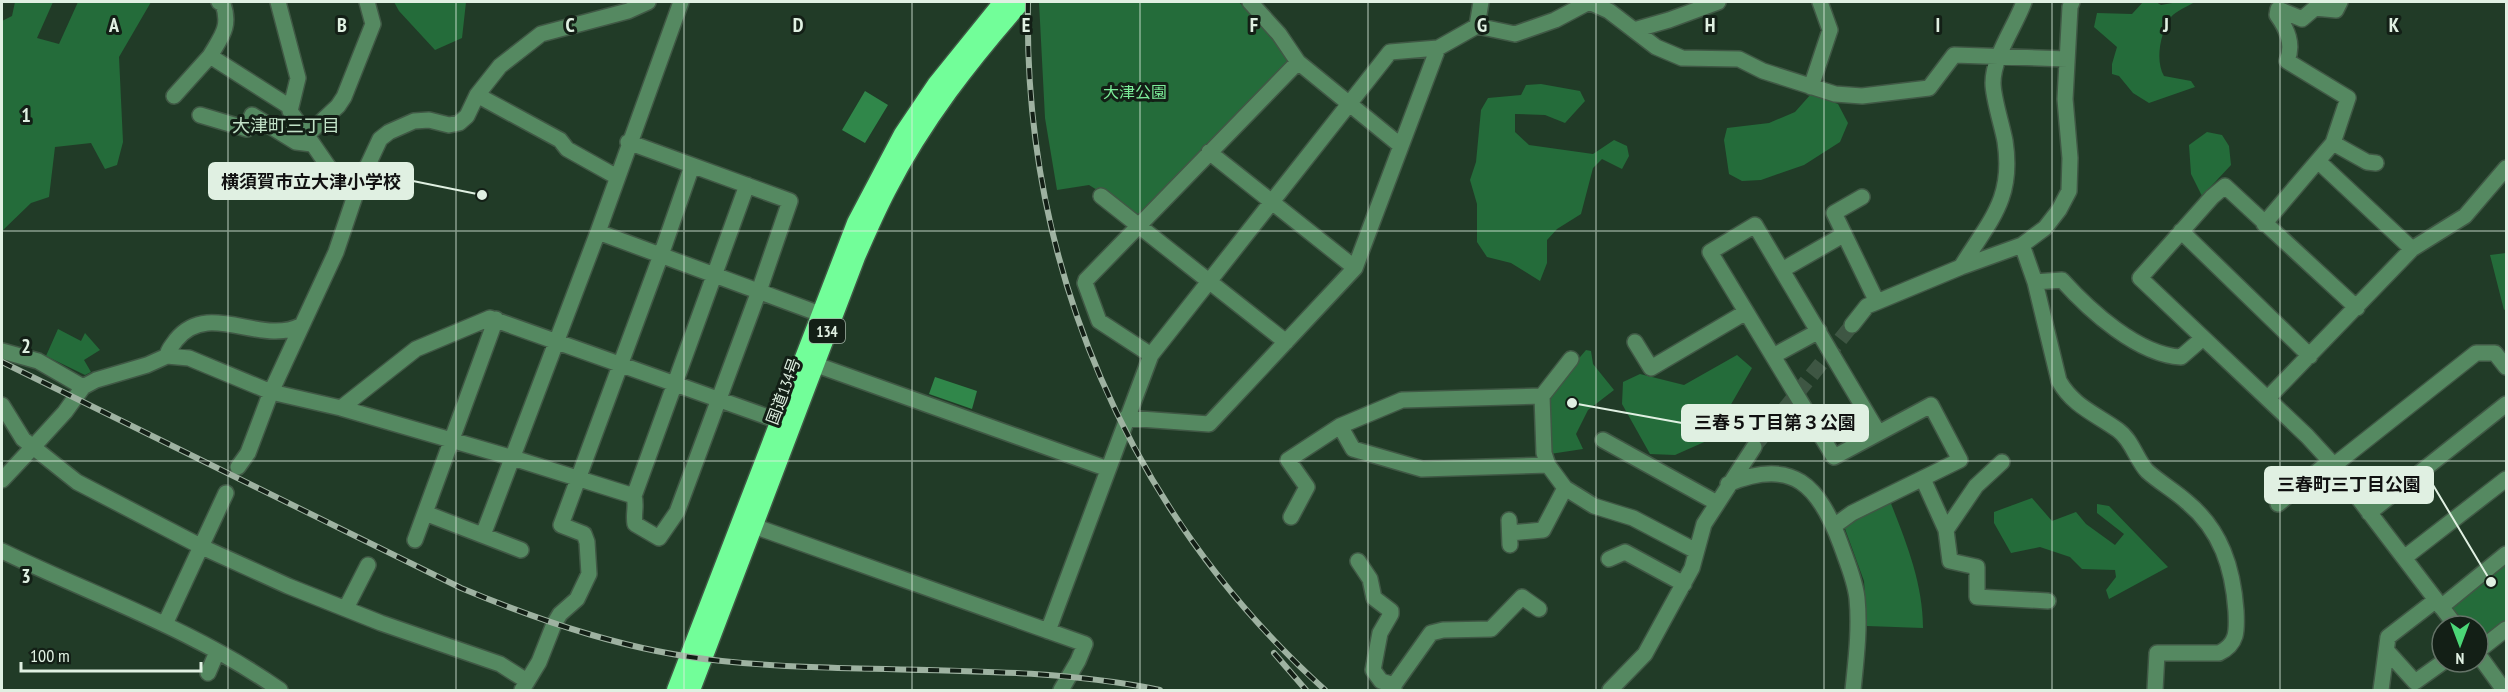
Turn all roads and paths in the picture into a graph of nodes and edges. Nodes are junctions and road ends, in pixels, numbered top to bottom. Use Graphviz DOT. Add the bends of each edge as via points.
graph roads {
  1 [pos="219,2"];
  2 [pos="278,2"];
  3 [pos="367,2"];
  4 [pos="648,2"];
  5 [pos="681,2"];
  6 [pos="1003,2"];
  7 [pos="1021,2"];
  8 [pos="1250,2"];
  9 [pos="1481,2"];
  10 [pos="1589,2"];
  11 [pos="1718,2"];
  12 [pos="1820,2"];
  13 [pos="2024,2"];
  14 [pos="2073,2"];
  15 [pos="2340,2"];
  16 [pos="1477,26"];
  17 [pos="1634,30"];
  18 [pos="1438,48"];
  19 [pos="210,56"];
  20 [pos="1998,56"];
  21 [pos="2067,59"];
  22 [pos="1298,62"];
  23 [pos="1811,87"];
  24 [pos="477,95"];
  25 [pos="174,96"];
  26 [pos="1348,102"];
  27 [pos="290,107"];
  28 [pos="200,115"];
  29 [pos="310,139"];
  30 [pos="628,142"];
  31 [pos="2333,143"];
  32 [pos="1401,146"];
  33 [pos="1209,152"];
  34 [pos="2319,162"];
  35 [pos="2376,163"];
  36 [pos="692,166"];
  37 [pos="2506,168"];
  38 [pos="617,177"];
  39 [pos="359,184"];
  40 [pos="747,185"];
  41 [pos="1101,196"];
  42 [pos="1862,197"];
  43 [pos="1271,203"];
  44 [pos="2264,224"];
  45 [pos="1138,225"];
  46 [pos="2181,231"];
  47 [pos="598,232"];
  48 [pos="1843,235"];
  49 [pos="2022,245"];
  50 [pos="2412,249"];
  51 [pos="661,255"];
  52 [pos="1961,267"];
  53 [pos="1355,268"];
  54 [pos="1782,270"];
  55 [pos="714,275"];
  56 [pos="1209,280"];
  57 [pos="2035,282"];
  58 [pos="759,291"];
  59 [pos="1877,302"];
  60 [pos="2357,308"];
  61 [pos="1746,312"];
  62 [pos="820,314"];
  63 [pos="496,319"];
  64 [pos="302,325"];
  65 [pos="1852,325"];
  66 [pos="1819,331"];
  67 [pos="2203,338"];
  68 [pos="556,341"];
  69 [pos="1286,342"];
  70 [pos="1635,342"];
  71 [pos="2,351"];
  72 [pos="1151,355"];
  73 [pos="167,356"];
  74 [pos="1773,356"];
  75 [pos="2310,356"];
  76 [pos="1571,360"];
  77 [pos="620,364"];
  78 [pos="814,364"];
  79 [pos="2506,367"];
  80 [pos="675,384"];
  81 [pos="83,387"];
  82 [pos="271,392"];
  83 [pos="1542,396"];
  84 [pos="2268,398"];
  85 [pos="719,400"];
  86 [pos="2506,404"];
  87 [pos="2,405"];
  88 [pos="341,408"];
  89 [pos="1126,418"];
  90 [pos="779,422"];
  91 [pos="1340,426"];
  92 [pos="1878,432"];
  93 [pos="1603,440"];
  94 [pos="452,441"];
  95 [pos="33,447"];
  96 [pos="1754,447"];
  97 [pos="513,458"];
  98 [pos="2001,462"];
  99 [pos="2332,464"];
  100 [pos="1548,465"];
  101 [pos="238,467"];
  102 [pos="1108,469"];
  103 [pos="577,477"];
  104 [pos="1923,479"];
  105 [pos="2506,479"];
  106 [pos="2,480"];
  107 [pos="1728,484"];
  108 [pos="1565,488"];
  109 [pos="226,493"];
  110 [pos="634,496"];
  111 [pos="1717,502"];
  112 [pos="2278,504"];
  113 [pos="425,513"];
  114 [pos="2369,513"];
  115 [pos="1291,517"];
  116 [pos="748,524"];
  117 [pos="1834,526"];
  118 [pos="1946,530"];
  119 [pos="1510,533"];
  120 [pos="483,535"];
  121 [pos="415,540"];
  122 [pos="202,547"];
  123 [pos="521,550"];
  124 [pos="2,551"];
  125 [pos="1696,551"];
  126 [pos="2506,554"];
  127 [pos="2404,558"];
  128 [pos="1609,559"];
  129 [pos="1358,561"];
  130 [pos="368,565"];
  131 [pos="1684,584"];
  132 [pos="2048,601"];
  133 [pos="2439,604"];
  134 [pos="346,608"];
  135 [pos="1539,609"];
  136 [pos="2447,614"];
  137 [pos="165,624"];
  138 [pos="2506,629"];
  139 [pos="1048,631"];
  140 [pos="2490,643"];
  141 [pos="2387,651"];
  142 [pos="217,652"];
  143 [pos="2490,670"];
  144 [pos="2430,671"];
  145 [pos="208,673"];
  146 [pos="524,686"];
  147 [pos="1394,687"];
  148 [pos="280,690"];
  149 [pos="676,690"];
  150 [pos="691,690"];
  151 [pos="1061,690"];
  152 [pos="1610,690"];
  153 [pos="1853,690"];
  154 [pos="2156,690"];
  155 [pos="2381,690"];
  156 [pos="2504,690"];
  1 -- 19 [label="street" via="227,15 227,26"];
  2 -- 27 [label="street" via="298,78"];
  3 -- 29 [label="street" via="373,24 344,97"];
  4 -- 24 [label="street" via="541,34 500,66"];
  5 -- 30 [label="street"];
  6 -- 62 [label="highway, 国道134号 / 134" via="936,85 903,135 856,223"];
  7 -- 78 [label="highway, 国道134号 / 134" via="946,93 892,180 856,257"];
  8 -- 22 [label="street"];
  9 -- 16 [label="street"];
  10 -- 16 [label="street" via="1555,20 1515,34"];
  10 -- 17 [label="street"];
  11 -- 17 [label="street"];
  12 -- 23 [label="street" via="1830,30"];
  13 -- 20 [label="street"];
  14 -- 21 [label="street"];
  15 -- 31 [label="street" via="2336,10 2315,8 2302,19 2278,9 2277,15 2286,28 2291,51 2287,61 2348,98"];
  16 -- 18 [label="street"];
  17 -- 23 [label="street" via="1656,47 1682,58 1739,59"];
  18 -- 26 [label="street" via="1390,52"];
  18 -- 32 [label="street"];
  19 -- 25 [label="street"];
  19 -- 27 [label="street"];
  20 -- 21 [label="street"];
  20 -- 23 [label="street" via="1954,55 1929,88 1916,91 1862,96"];
  20 -- 52 [label="street" via="1993,83 2008,166 2006,185 2003,198"];
  21 -- 49 [label="street" via="2069,191 2046,228"];
  22 -- 26 [label="street"];
  22 -- 33 [label="street"];
  24 -- 38 [label="street" via="560,140 567,149"];
  24 -- 39 [label="street" via="459,123 414,121 390,132 374,148"];
  26 -- 32 [label="street"];
  26 -- 43 [label="street"];
  27 -- 29 [label="street"];
  28 -- 29 [label="street" via="247,129 252,115 296,142"];
  29 -- 39 [label="street" via="330,169"];
  30 -- 36 [label="street"];
  30 -- 38 [label="street"];
  31 -- 34 [label="street"];
  31 -- 35 [label="street"];
  32 -- 53 [label="street"];
  33 -- 43 [label="street"];
  33 -- 45 [label="street"];
  34 -- 44 [label="street"];
  34 -- 50 [label="street"];
  36 -- 40 [label="street"];
  36 -- 51 [label="street"];
  37 -- 50 [label="street" via="2465,216"];
  38 -- 47 [label="street"];
  39 -- 64 [label="street" via="336,252"];
  40 -- 55 [label="street"];
  40 -- 58 [label="street" via="790,201"];
  41 -- 45 [label="street"];
  42 -- 48 [label="street" via="1834,213"];
  43 -- 53 [label="street"];
  43 -- 56 [label="street"];
  44 -- 46 [label="street" via="2225,186"];
  44 -- 60 [label="street"];
  45 -- 56 [label="street"];
  45 -- 72 [label="street" via="1085,283 1099,321"];
  46 -- 67 [label="street" via="2140,278"];
  46 -- 75 [label="street"];
  47 -- 51 [label="street"];
  47 -- 68 [label="street"];
  48 -- 54 [label="street"];
  48 -- 59 [label="street"];
  49 -- 52 [label="street"];
  49 -- 57 [label="street"];
  50 -- 60 [label="street"];
  51 -- 55 [label="street"];
  51 -- 77 [label="street"];
  52 -- 59 [label="street"];
  53 -- 69 [label="street"];
  54 -- 61 [label="street" via="1755,225 1710,252"];
  54 -- 66 [label="street"];
  55 -- 58 [label="street"];
  55 -- 80 [label="street"];
  56 -- 69 [label="street"];
  56 -- 72 [label="street"];
  57 -- 67 [label="street" via="2061,280 2099,318 2168,357 2181,357"];
  57 -- 154 [label="street" via="2059,381 2067,396 2120,431 2147,470 2189,503 2209,525 2228,558 2237,634 2233,642 2219,653 2157,653"];
  58 -- 62 [label="street"];
  58 -- 85 [label="street"];
  59 -- 65 [label="street" via="1867,306"];
  60 -- 75 [label="street"];
  61 -- 70 [label="street" via="1651,368"];
  61 -- 74 [label="street"];
  62 -- 90 [label="highway, 国道134号 / 134"];
  63 -- 68 [label="street"];
  63 -- 88 [label="street" via="416,348"];
  63 -- 94 [label="street"];
  64 -- 73 [label="street" via="280,331 216,323 193,325 183,332"];
  64 -- 82 [label="street"];
  66 -- 74 [label="street"];
  66 -- 92 [label="street"];
  67 -- 84 [label="street"];
  68 -- 77 [label="street"];
  68 -- 97 [label="street"];
  69 -- 89 [label="street" via="1209,424"];
  71 -- 81 [label="street" via="38,361"];
  72 -- 89 [label="street"];
  73 -- 81 [label="street"];
  73 -- 82 [label="street" via="189,358"];
  74 -- 92 [label="street" via="1834,457"];
  75 -- 84 [label="street"];
  76 -- 83 [label="street"];
  77 -- 80 [label="street"];
  77 -- 103 [label="street"];
  78 -- 102 [label="street"];
  78 -- 116 [label="highway, 国道134号 / 134"];
  79 -- 99 [label="street" via="2495,353 2476,354"];
  80 -- 85 [label="street"];
  80 -- 110 [label="street"];
  81 -- 95 [label="street"];
  82 -- 88 [label="street"];
  82 -- 101 [label="street" via="248,453"];
  83 -- 91 [label="street" via="1402,400"];
  83 -- 100 [label="street"];
  84 -- 99 [label="street"];
  85 -- 90 [label="street"];
  85 -- 110 [label="street" via="677,512 659,538 635,524"];
  86 -- 114 [label="street"];
  87 -- 95 [label="street"];
  88 -- 94 [label="street"];
  89 -- 102 [label="street"];
  90 -- 116 [label="highway, 国道134号 / 134"];
  91 -- 100 [label="street" via="1353,448 1422,469"];
  91 -- 115 [label="street" via="1288,460 1307,487"];
  92 -- 104 [label="street" via="1931,405 1960,460"];
  93 -- 111 [label="street"];
  94 -- 97 [label="street"];
  94 -- 113 [label="street"];
  95 -- 106 [label="street"];
  95 -- 122 [label="street" via="77,482"];
  96 -- 107 [label="street"];
  97 -- 103 [label="street"];
  97 -- 120 [label="street"];
  98 -- 118 [label="street" via="1976,486"];
  99 -- 112 [label="street"];
  99 -- 114 [label="street"];
  100 -- 108 [label="street"];
  102 -- 139 [label="street"];
  103 -- 110 [label="street"];
  103 -- 146 [label="street" via="561,525 584,534 589,573 577,599 554,624 539,662"];
  104 -- 117 [label="street" via="1852,513"];
  104 -- 118 [label="street"];
  105 -- 127 [label="street"];
  107 -- 111 [label="street"];
  107 -- 117 [label="street" via="1751,475 1776,473 1795,478 1815,493"];
  108 -- 119 [label="street" via="1543,530"];
  108 -- 125 [label="street" via="1594,506 1633,518"];
  109 -- 122 [label="street"];
  111 -- 125 [label="street"];
  113 -- 120 [label="street"];
  113 -- 121 [label="street"];
  114 -- 127 [label="street"];
  116 -- 139 [label="street"];
  116 -- 149 [label="highway, 国道134号 / 134"];
  116 -- 150 [label="highway, 国道134号 / 134"];
  117 -- 153 [label="street" via="1857,596"];
  118 -- 132 [label="street" via="1950,561 1977,567 1977,597"];
  120 -- 123 [label="street"];
  122 -- 134 [label="street"];
  122 -- 137 [label="street"];
  124 -- 137 [label="street"];
  125 -- 131 [label="street"];
  126 -- 133 [label="street"];
  127 -- 133 [label="street"];
  128 -- 131 [label="street" via="1625,552"];
  129 -- 147 [label="street" via="1370,579 1374,598 1391,611 1380,633 1373,664 1376,676"];
  130 -- 134 [label="street"];
  131 -- 152 [label="street" via="1645,654"];
  133 -- 136 [label="street"];
  133 -- 141 [label="street" via="2392,633"];
  134 -- 146 [label="street" via="500,664"];
  135 -- 147 [label="street" via="1522,597 1491,629 1431,633"];
  137 -- 142 [label="street"];
  138 -- 140 [label="street"];
  139 -- 151 [label="street" via="1085,644"];
  141 -- 144 [label="street" via="2415,682"];
  141 -- 155 [label="street"];
  142 -- 145 [label="street"];
  142 -- 148 [label="street"];
  143 -- 156 [label="street"];
}
